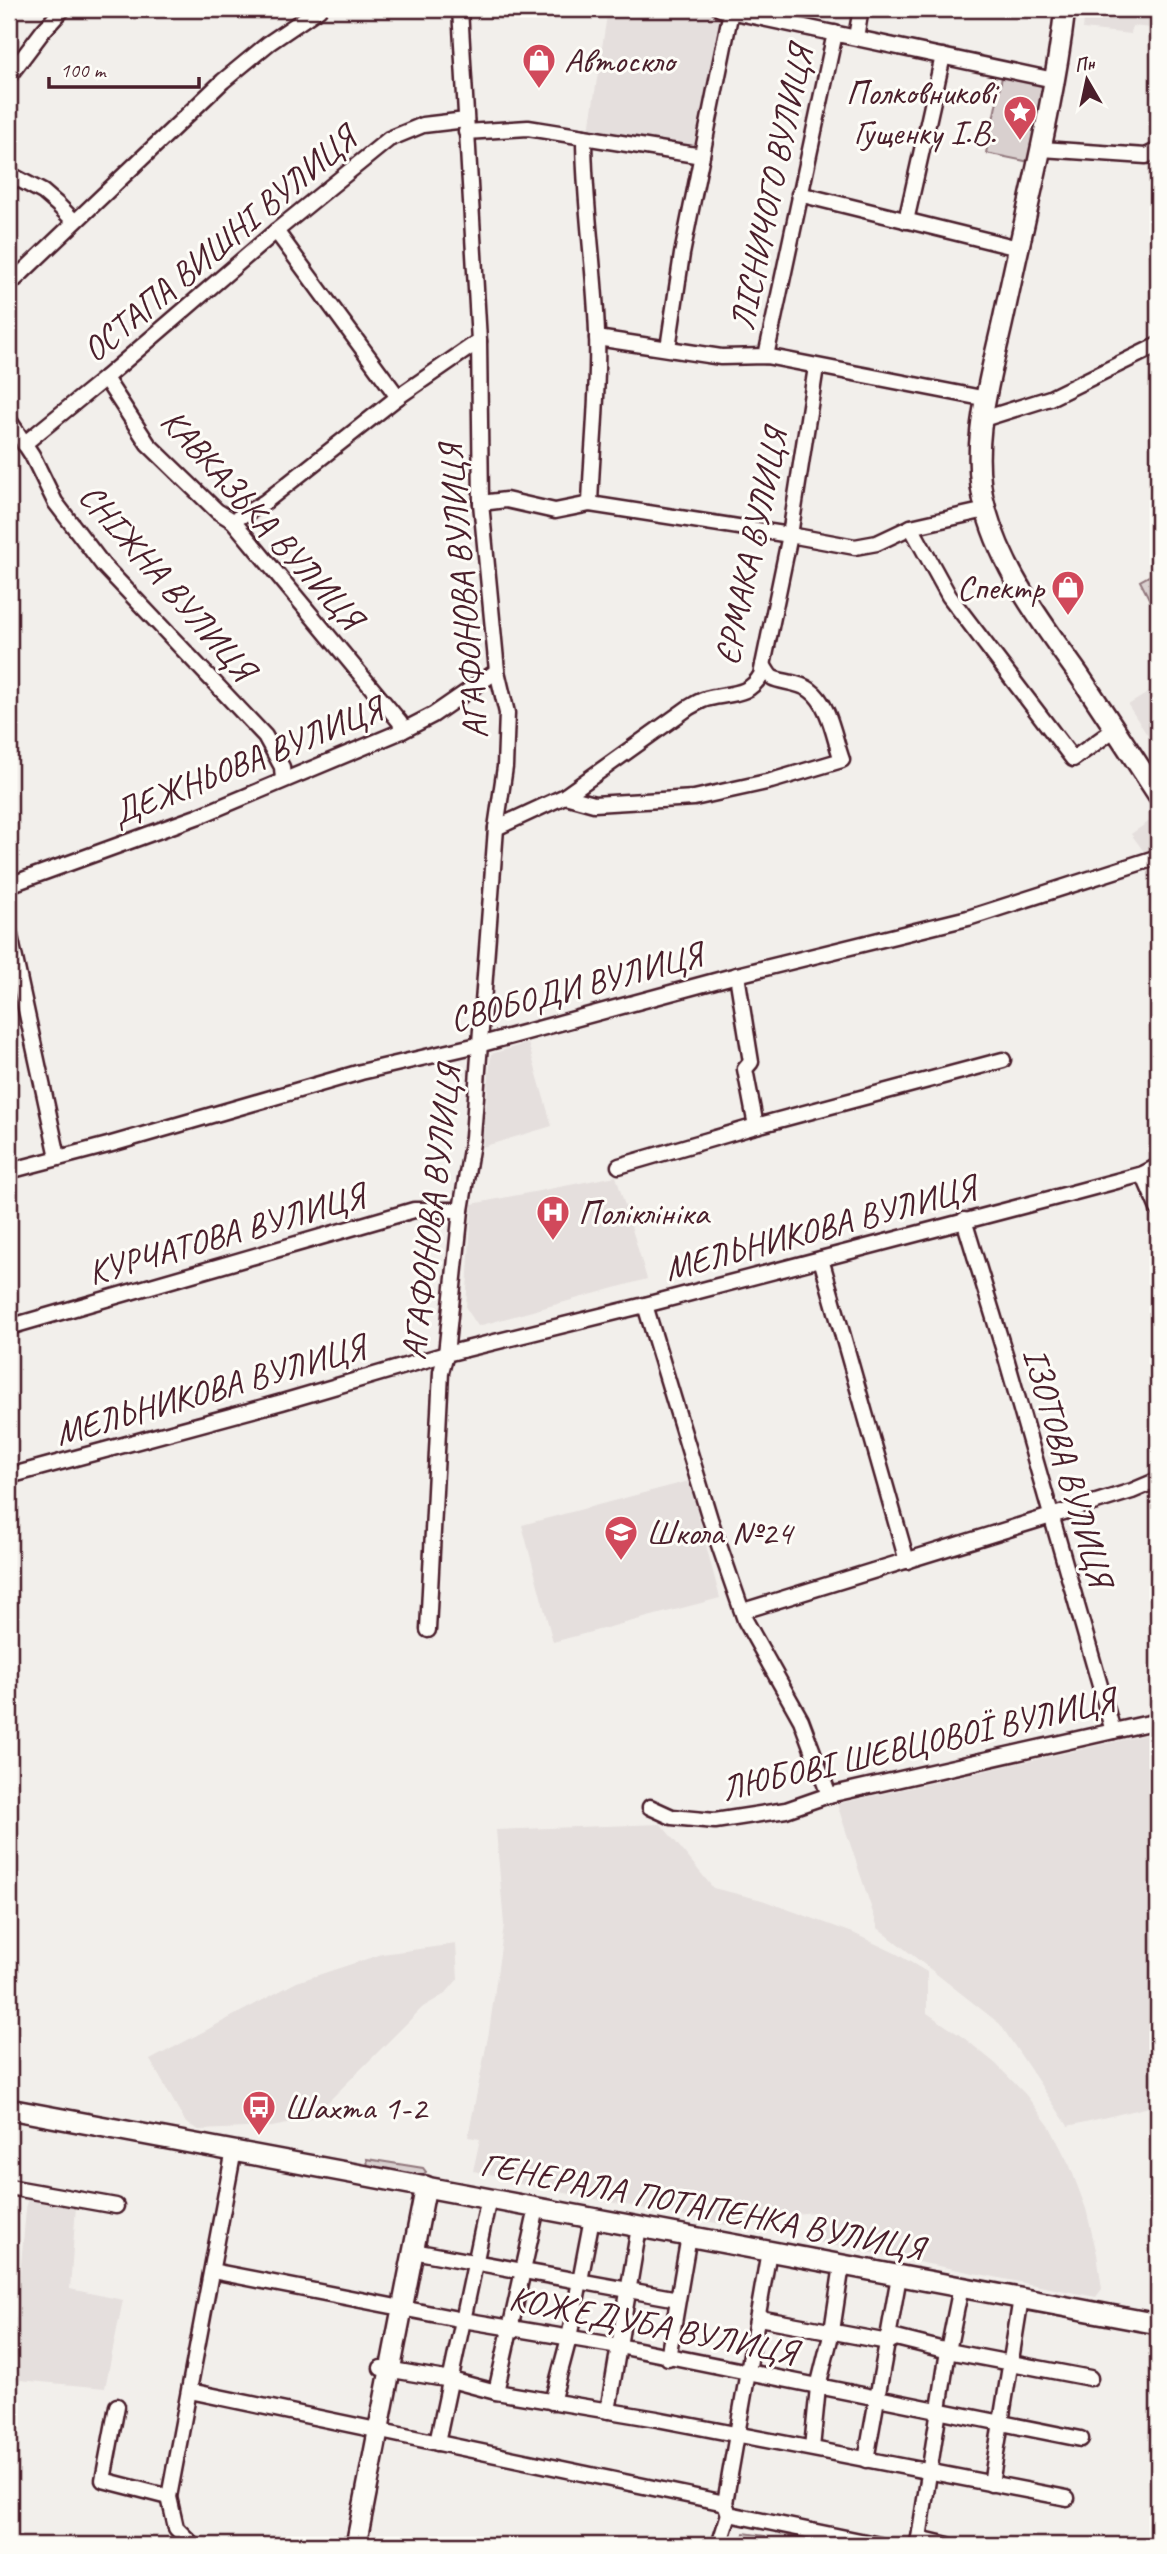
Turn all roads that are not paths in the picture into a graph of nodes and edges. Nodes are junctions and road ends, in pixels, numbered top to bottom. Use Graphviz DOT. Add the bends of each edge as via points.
graph roads {
  1 [pos="63,9"];
  2 [pos="319,9"];
  3 [pos="460,9"];
  4 [pos="861,9"];
  5 [pos="1065,9"];
  6 [pos="726,10"];
  7 [pos="835,33"];
  8 [pos="856,37"];
  9 [pos="943,56"];
  10 [pos="9,76"];
  11 [pos="1054,80"];
  12 [pos="466,126"];
  13 [pos="584,137"];
  14 [pos="1042,149"];
  15 [pos="1158,150"];
  16 [pos="702,156"];
  17 [pos="9,174"];
  18 [pos="799,194"];
  19 [pos="906,221"];
  20 [pos="74,222"];
  21 [pos="276,231"];
  22 [pos="1018,248"];
  23 [pos="9,285"];
  24 [pos="597,338"];
  25 [pos="478,341"];
  26 [pos="1158,345"];
  27 [pos="668,348"];
  28 [pos="766,356"];
  29 [pos="816,367"];
  30 [pos="105,378"];
  31 [pos="398,397"];
  32 [pos="986,399"];
  33 [pos="983,419"];
  34 [pos="9,420"];
  35 [pos="24,443"];
  36 [pos="481,503"];
  37 [pos="590,504"];
  38 [pos="986,510"];
  39 [pos="233,521"];
  40 [pos="911,527"];
  41 [pos="790,534"];
  42 [pos="763,665"];
  43 [pos="497,671"];
  44 [pos="1115,729"];
  45 [pos="402,731"];
  46 [pos="283,780"];
  47 [pos="1158,795"];
  48 [pos="565,796"];
  49 [pos="496,828"];
  50 [pos="1158,857"];
  51 [pos="9,885"];
  52 [pos="9,931"];
  53 [pos="737,975"];
  54 [pos="482,1044"];
  55 [pos="1003,1060"];
  56 [pos="757,1126"];
  57 [pos="58,1157"];
  58 [pos="619,1166"];
  59 [pos="1158,1166"];
  60 [pos="9,1171"];
  61 [pos="1143,1174"];
  62 [pos="1158,1209"];
  63 [pos="460,1210"];
  64 [pos="964,1220"];
  65 [pos="821,1259"];
  66 [pos="645,1305"];
  67 [pos="9,1327"];
  68 [pos="446,1353"];
  69 [pos="9,1476"];
  70 [pos="1158,1480"];
  71 [pos="1051,1515"];
  72 [pos="907,1561"];
  73 [pos="743,1611"];
  74 [pos="428,1630"];
  75 [pos="1158,1721"];
  76 [pos="1113,1731"];
  77 [pos="829,1795"];
  78 [pos="650,1807"];
  79 [pos="9,2109"];
  80 [pos="234,2150"];
  81 [pos="426,2186"];
  82 [pos="9,2187"];
  83 [pos="489,2198"];
  84 [pos="116,2206"];
  85 [pos="537,2208"];
  86 [pos="592,2218"];
  87 [pos="639,2227"];
  88 [pos="689,2236"];
  89 [pos="413,2251"];
  90 [pos="769,2251"];
  91 [pos="476,2263"];
  92 [pos="842,2265"];
  93 [pos="524,2271"];
  94 [pos="212,2272"];
  95 [pos="899,2276"];
  96 [pos="581,2280"];
  97 [pos="961,2287"];
  98 [pos="628,2292"];
  99 [pos="1021,2298"];
  100 [pos="678,2300"];
  101 [pos="403,2308"];
  102 [pos="759,2318"];
  103 [pos="463,2320"];
  104 [pos="1158,2324"];
  105 [pos="513,2327"];
  106 [pos="832,2331"];
  107 [pos="569,2338"];
  108 [pos="888,2342"];
  109 [pos="619,2346"];
  110 [pos="948,2351"];
  111 [pos="668,2358"];
  112 [pos="1011,2362"];
  113 [pos="385,2369"];
  114 [pos="746,2373"];
  115 [pos="1090,2378"];
  116 [pos="451,2380"];
  117 [pos="818,2387"];
  118 [pos="190,2391"];
  119 [pos="496,2392"];
  120 [pos="876,2399"];
  121 [pos="552,2402"];
  122 [pos="117,2406"];
  123 [pos="608,2411"];
  124 [pos="938,2412"];
  125 [pos="1002,2425"];
  126 [pos="377,2431"];
  127 [pos="737,2435"];
  128 [pos="1082,2439"];
  129 [pos="437,2443"];
  130 [pos="812,2448"];
  131 [pos="866,2460"];
  132 [pos="928,2472"];
  133 [pos="991,2484"];
  134 [pos="169,2497"];
  135 [pos="1067,2498"];
  136 [pos="727,2508"];
  137 [pos="918,2541"];
  138 [pos="193,2545"];
  139 [pos="356,2545"];
  140 [pos="719,2545"];
  141 [pos="880,2545"];
  142 [pos="948,2545"];
  1 -- 10 [label="street"];
  2 -- 20 [label="street" via="223,80"];
  3 -- 12 [label="street, АГАФОНОВА ВУЛИЦЯ"];
  4 -- 8 [label="street"];
  5 -- 11 [label="main road"];
  6 -- 7 [label="street, ЛІСНИЧОГО ВУЛИЦЯ"];
  6 -- 16 [label="street, ЛІСНИЧОГО ВУЛИЦЯ"];
  7 -- 8 [label="street, ЛІСНИЧОГО ВУЛИЦЯ"];
  7 -- 18 [label="street, ЛІСНИЧОГО ВУЛИЦЯ"];
  8 -- 9 [label="street, ЛІСНИЧОГО ВУЛИЦЯ"];
  9 -- 11 [label="street, ЛІСНИЧОГО ВУЛИЦЯ"];
  9 -- 19 [label="street"];
  11 -- 14 [label="main road"];
  12 -- 13 [label="street, ОСТАПА ВИШНІ ВУЛИЦЯ" via="528,128"];
  12 -- 21 [label="street, ОСТАПА ВИШНІ ВУЛИЦЯ" via="423,125 389,139"];
  12 -- 25 [label="street, АГАФОНОВА ВУЛИЦЯ"];
  13 -- 16 [label="street, ОСТАПА ВИШНІ ВУЛИЦЯ"];
  13 -- 24 [label="street"];
  14 -- 15 [label="street" via="1146,156"];
  14 -- 22 [label="main road"];
  16 -- 27 [label="street, ЛІСНИЧОГО ВУЛИЦЯ"];
  17 -- 20 [label="street" via="43,192"];
  18 -- 19 [label="street"];
  18 -- 28 [label="street, ЛІСНИЧОГО ВУЛИЦЯ"];
  19 -- 22 [label="street"];
  20 -- 23 [label="street"];
  21 -- 30 [label="street, ОСТАПА ВИШНІ ВУЛИЦЯ"];
  21 -- 31 [label="street"];
  22 -- 32 [label="main road"];
  24 -- 27 [label="street"];
  24 -- 37 [label="street"];
  25 -- 31 [label="street"];
  25 -- 36 [label="street, АГАФОНОВА ВУЛИЦЯ"];
  26 -- 33 [label="street" via="1050,398"];
  27 -- 28 [label="street" via="721,357"];
  28 -- 29 [label="street"];
  29 -- 32 [label="street"];
  29 -- 41 [label="street, ЄРМАКА ВУЛИЦЯ"];
  30 -- 35 [label="street, ОСТАПА ВИШНІ ВУЛИЦЯ"];
  30 -- 39 [label="street, КАВКАЗЬКА ВУЛИЦЯ" via="148,444 217,512"];
  31 -- 39 [label="street" via="265,502"];
  32 -- 33 [label="main road"];
  33 -- 38 [label="main road" via="979,481"];
  34 -- 35 [label="street, СНІЖНА ВУЛИЦЯ"];
  35 -- 46 [label="street, СНІЖНА ВУЛИЦЯ" via="55,502 103,565 265,736 282,767"];
  36 -- 37 [label="street" via="506,500 555,511"];
  36 -- 43 [label="street, АГАФОНОВА ВУЛИЦЯ"];
  37 -- 41 [label="street"];
  38 -- 40 [label="street"];
  38 -- 44 [label="main road" via="1018,587"];
  39 -- 45 [label="street, КАВКАЗЬКА ВУЛИЦЯ" via="400,722"];
  40 -- 41 [label="street" via="877,543 855,547"];
  40 -- 44 [label="street" via="949,596 1073,759"];
  41 -- 42 [label="street, ЄРМАКА ВУЛИЦЯ"];
  42 -- 48 [label="street, ЄРМАКА ВУЛИЦЯ" via="748,690 707,698 688,708"];
  42 -- 48 [label="street" via="774,679 800,685 818,698 842,760 694,798 594,804"];
  43 -- 45 [label="street, ДЕЖНЬОВА ВУЛИЦЯ"];
  43 -- 49 [label="street, АГАФОНОВА ВУЛИЦЯ" via="508,713"];
  44 -- 47 [label="main road"];
  45 -- 46 [label="street, ДЕЖНЬОВА ВУЛИЦЯ"];
  46 -- 51 [label="street, ДЕЖНЬОВА ВУЛИЦЯ" via="199,816"];
  48 -- 49 [label="street, ЄРМАКА ВУЛИЦЯ"];
  49 -- 54 [label="street, АГАФОНОВА ВУЛИЦЯ"];
  50 -- 53 [label="street, СВОБОДИ ВУЛИЦЯ" via="968,918"];
  52 -- 57 [label="street"];
  53 -- 54 [label="street, СВОБОДИ ВУЛИЦЯ"];
  53 -- 56 [label="street" via="751,1062 745,1069"];
  54 -- 57 [label="street, СВОБОДИ ВУЛИЦЯ" via="361,1072"];
  54 -- 63 [label="street, АГАФОНОВА ВУЛИЦЯ"];
  55 -- 56 [label="street"];
  56 -- 58 [label="street"];
  57 -- 60 [label="street, СВОБОДИ ВУЛИЦЯ"];
  59 -- 61 [label="street, МЕЛЬНИКОВА ВУЛИЦЯ"];
  61 -- 62 [label="street"];
  61 -- 64 [label="street, МЕЛЬНИКОВА ВУЛИЦЯ"];
  63 -- 67 [label="street, КУРЧАТОВА ВУЛИЦЯ" via="414,1210"];
  63 -- 68 [label="street, АГАФОНОВА ВУЛИЦЯ"];
  64 -- 65 [label="street, МЕЛЬНИКОВА ВУЛИЦЯ"];
  64 -- 71 [label="street, ІЗОТОВА ВУЛИЦЯ"];
  65 -- 66 [label="street, МЕЛЬНИКОВА ВУЛИЦЯ"];
  65 -- 72 [label="street"];
  66 -- 68 [label="street, МЕЛЬНИКОВА ВУЛИЦЯ"];
  66 -- 73 [label="street"];
  68 -- 69 [label="street, МЕЛЬНИКОВА ВУЛИЦЯ"];
  68 -- 74 [label="street, АГАФОНОВА ВУЛИЦЯ"];
  70 -- 71 [label="street"];
  71 -- 72 [label="street"];
  71 -- 76 [label="street, ІЗОТОВА ВУЛИЦЯ"];
  72 -- 73 [label="street"];
  73 -- 77 [label="street" via="801,1720"];
  75 -- 76 [label="street, ЛЮБОВІ ШЕВЦОВОЇ ВУЛИЦЯ"];
  76 -- 77 [label="street, ЛЮБОВІ ШЕВЦОВОЇ ВУЛИЦЯ"];
  77 -- 78 [label="street, ЛЮБОВІ ШЕВЦОВОЇ ВУЛИЦЯ" via="786,1810 715,1821 672,1817"];
  79 -- 80 [label="main road, ГЕНЕРАЛА ПОТАПЕНКА ВУЛИЦЯ"];
  80 -- 81 [label="main road, ГЕНЕРАЛА ПОТАПЕНКА ВУЛИЦЯ"];
  80 -- 94 [label="street"];
  81 -- 83 [label="main road, ГЕНЕРАЛА ПОТАПЕНКА ВУЛИЦЯ"];
  81 -- 89 [label="main road"];
  82 -- 84 [label="street"];
  83 -- 85 [label="main road, ГЕНЕРАЛА ПОТАПЕНКА ВУЛИЦЯ"];
  83 -- 91 [label="street"];
  85 -- 86 [label="main road, ГЕНЕРАЛА ПОТАПЕНКА ВУЛИЦЯ"];
  85 -- 93 [label="street"];
  86 -- 87 [label="main road, ГЕНЕРАЛА ПОТАПЕНКА ВУЛИЦЯ"];
  86 -- 96 [label="street"];
  87 -- 88 [label="main road, ГЕНЕРАЛА ПОТАПЕНКА ВУЛИЦЯ"];
  87 -- 98 [label="street"];
  88 -- 90 [label="main road, ГЕНЕРАЛА ПОТАПЕНКА ВУЛИЦЯ"];
  88 -- 100 [label="street"];
  89 -- 91 [label="street, КОЖЕДУБА ВУЛИЦЯ"];
  89 -- 101 [label="main road"];
  90 -- 92 [label="main road, ГЕНЕРАЛА ПОТАПЕНКА ВУЛИЦЯ"];
  90 -- 102 [label="street"];
  91 -- 93 [label="street, КОЖЕДУБА ВУЛИЦЯ"];
  91 -- 103 [label="street"];
  92 -- 95 [label="main road, ГЕНЕРАЛА ПОТАПЕНКА ВУЛИЦЯ"];
  92 -- 106 [label="street"];
  93 -- 96 [label="street, КОЖЕДУБА ВУЛИЦЯ"];
  93 -- 105 [label="street"];
  94 -- 101 [label="street, КОЖЕДУБА ВУЛИЦЯ"];
  94 -- 118 [label="street"];
  95 -- 97 [label="main road, ГЕНЕРАЛА ПОТАПЕНКА ВУЛИЦЯ"];
  95 -- 108 [label="street"];
  96 -- 98 [label="street, КОЖЕДУБА ВУЛИЦЯ"];
  96 -- 107 [label="street"];
  97 -- 99 [label="main road, ГЕНЕРАЛА ПОТАПЕНКА ВУЛИЦЯ"];
  97 -- 110 [label="street"];
  98 -- 100 [label="street, КОЖЕДУБА ВУЛИЦЯ"];
  98 -- 109 [label="street"];
  99 -- 104 [label="main road, ГЕНЕРАЛА ПОТАПЕНКА ВУЛИЦЯ"];
  99 -- 112 [label="street"];
  100 -- 111 [label="street"];
  101 -- 103 [label="street, КОЖЕДУБА ВУЛИЦЯ"];
  101 -- 113 [label="main road"];
  102 -- 106 [label="street, КОЖЕДУБА ВУЛИЦЯ"];
  102 -- 114 [label="street"];
  103 -- 105 [label="street, КОЖЕДУБА ВУЛИЦЯ"];
  103 -- 116 [label="street"];
  105 -- 107 [label="street, КОЖЕДУБА ВУЛИЦЯ"];
  105 -- 119 [label="street"];
  106 -- 108 [label="street, КОЖЕДУБА ВУЛИЦЯ"];
  106 -- 117 [label="street"];
  107 -- 109 [label="street, КОЖЕДУБА ВУЛИЦЯ"];
  107 -- 121 [label="street"];
  108 -- 110 [label="street, КОЖЕДУБА ВУЛИЦЯ" via="896,2339"];
  108 -- 120 [label="street"];
  109 -- 111 [label="street, КОЖЕДУБА ВУЛИЦЯ"];
  109 -- 123 [label="street"];
  110 -- 112 [label="street, КОЖЕДУБА ВУЛИЦЯ"];
  110 -- 124 [label="street"];
  111 -- 114 [label="street, КОЖЕДУБА ВУЛИЦЯ"];
  112 -- 115 [label="street, КОЖЕДУБА ВУЛИЦЯ"];
  112 -- 125 [label="street"];
  113 -- 116 [label="street"];
  113 -- 126 [label="main road"];
  114 -- 117 [label="street, КОЖЕДУБА ВУЛИЦЯ"];
  114 -- 127 [label="street"];
  116 -- 119 [label="street"];
  116 -- 129 [label="street"];
  117 -- 120 [label="street, КОЖЕДУБА ВУЛИЦЯ"];
  117 -- 130 [label="street"];
  118 -- 126 [label="street"];
  118 -- 134 [label="street"];
  119 -- 121 [label="street"];
  120 -- 124 [label="street, КОЖЕДУБА ВУЛИЦЯ"];
  120 -- 131 [label="street"];
  121 -- 123 [label="street"];
  122 -- 134 [label="street" via="103,2480"];
  123 -- 127 [label="street"];
  124 -- 125 [label="street, КОЖЕДУБА ВУЛИЦЯ"];
  124 -- 132 [label="street"];
  125 -- 128 [label="street, КОЖЕДУБА ВУЛИЦЯ"];
  125 -- 133 [label="street"];
  126 -- 129 [label="street"];
  126 -- 139 [label="main road"];
  127 -- 130 [label="street"];
  127 -- 136 [label="street"];
  129 -- 136 [label="street"];
  130 -- 131 [label="street"];
  131 -- 132 [label="street"];
  132 -- 133 [label="street"];
  132 -- 137 [label="street"];
  133 -- 135 [label="street"];
  134 -- 138 [label="street" via="176,2528"];
  136 -- 140 [label="street"];
  136 -- 141 [label="street"];
  137 -- 142 [label="street"];
}
